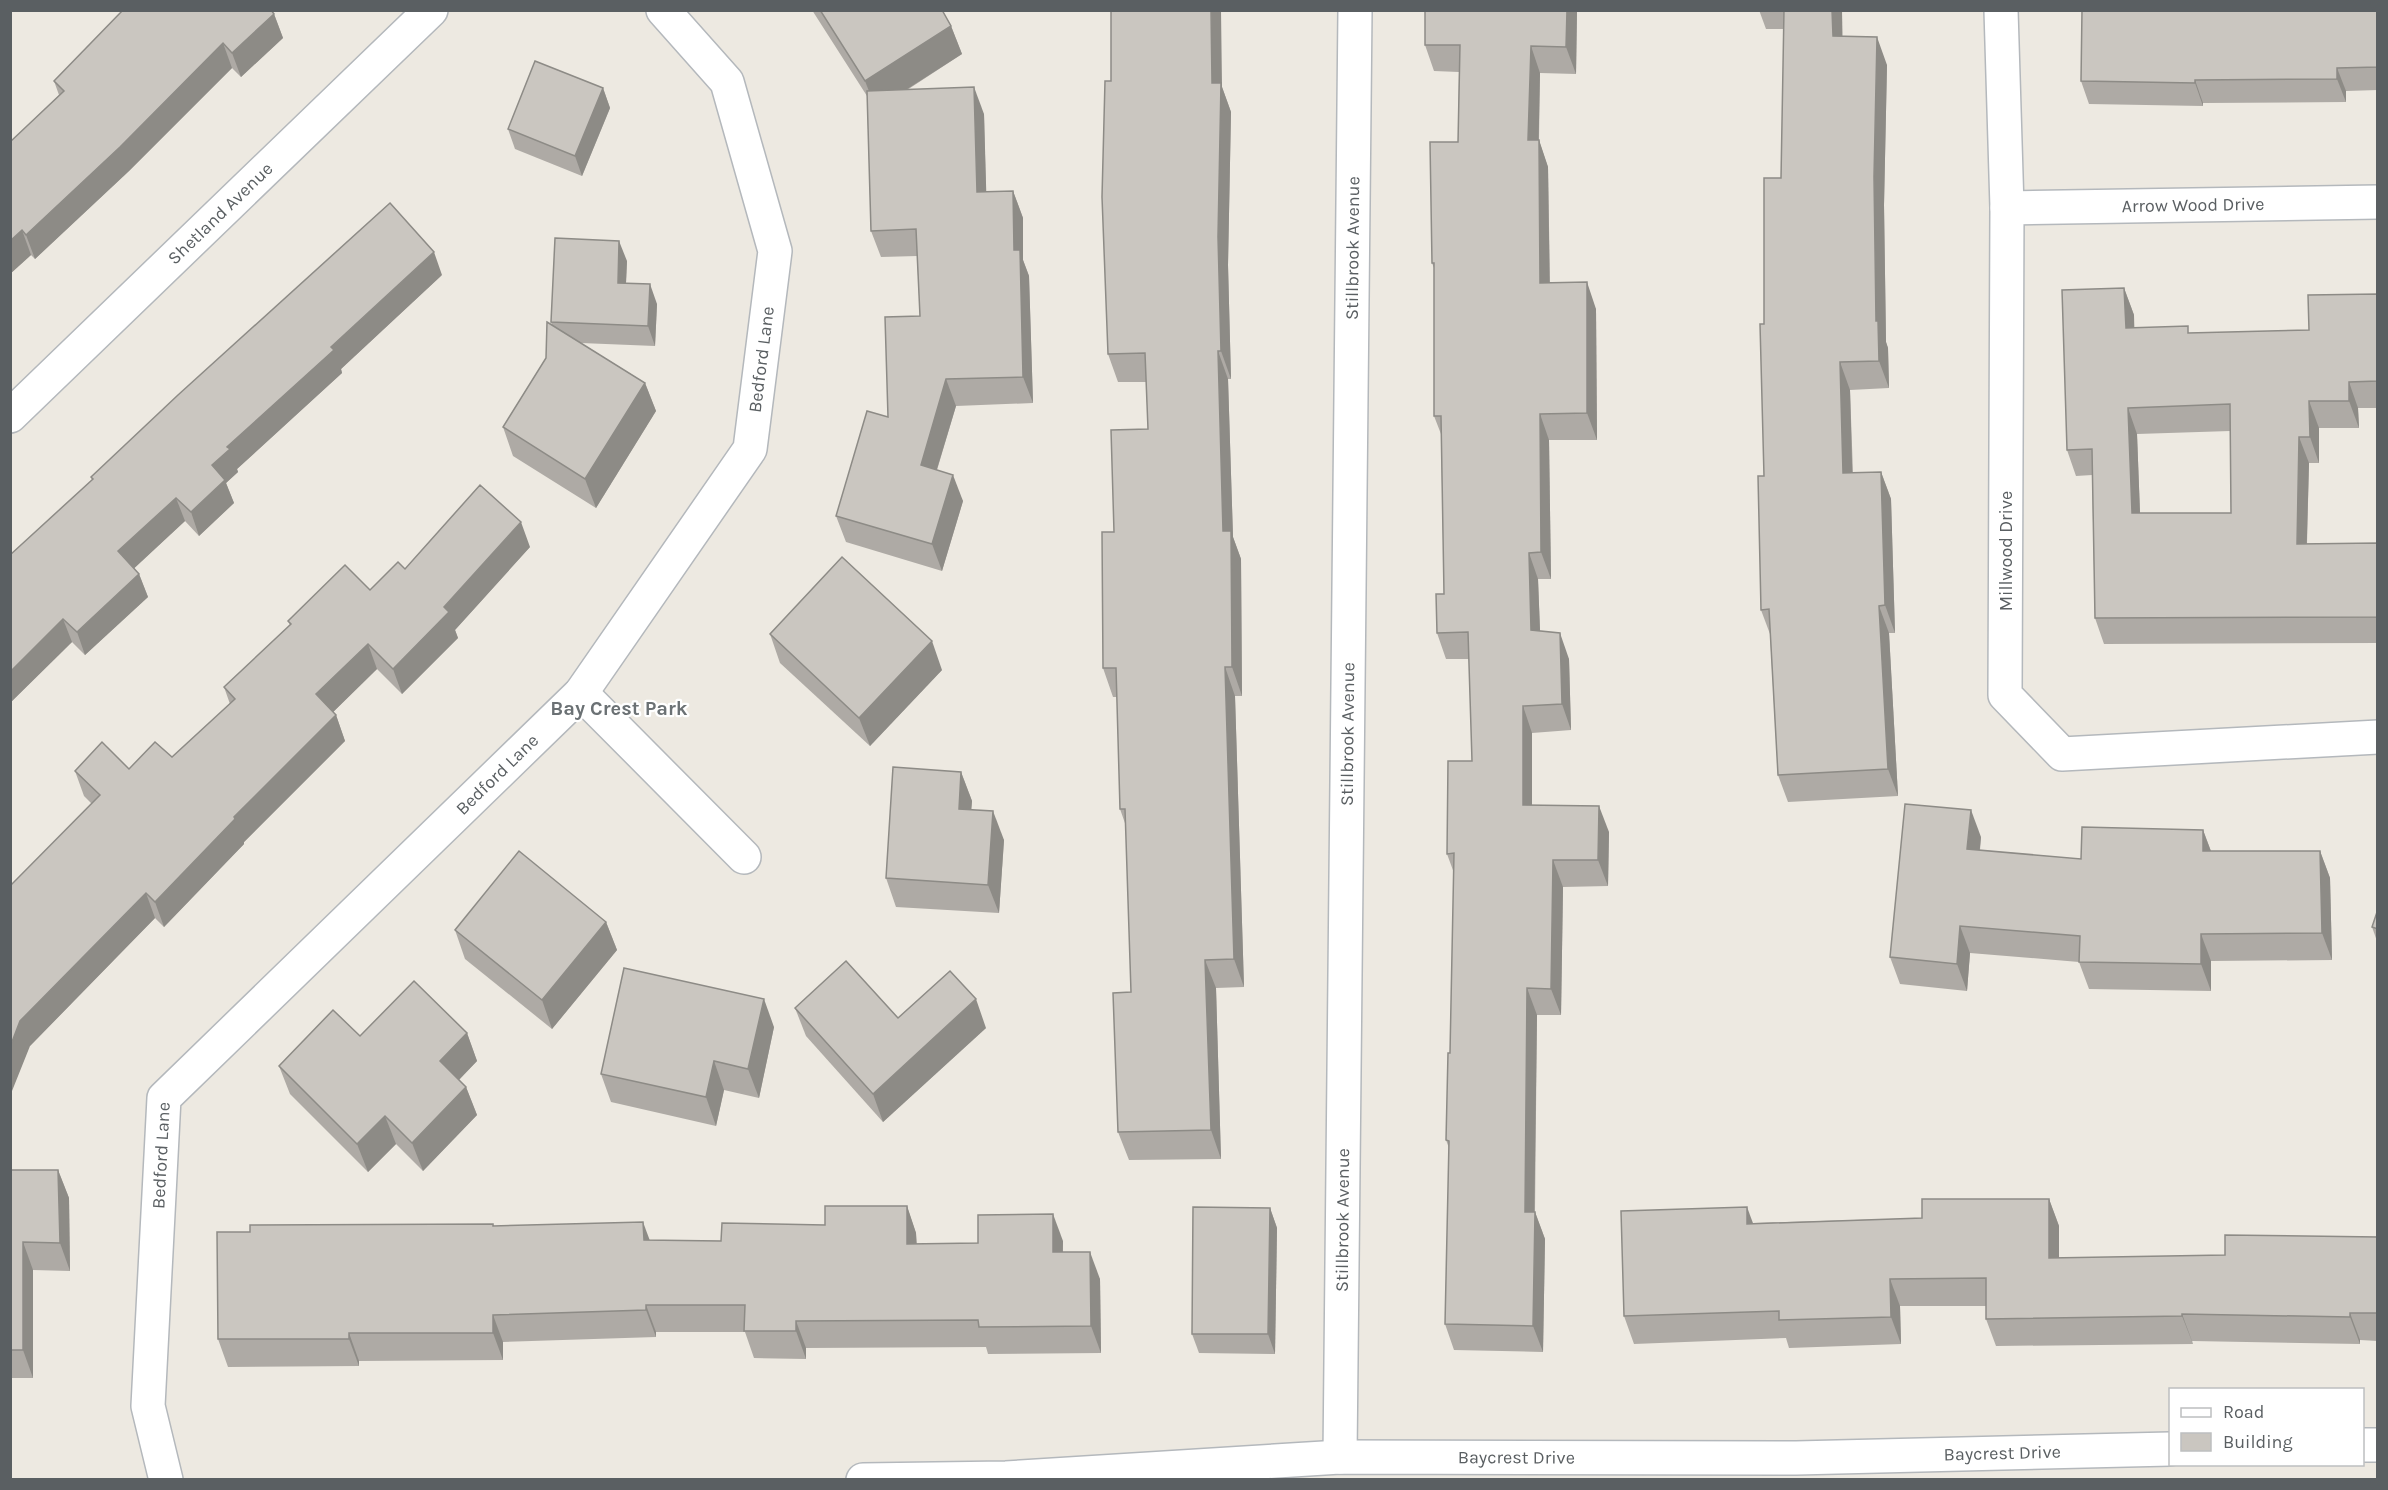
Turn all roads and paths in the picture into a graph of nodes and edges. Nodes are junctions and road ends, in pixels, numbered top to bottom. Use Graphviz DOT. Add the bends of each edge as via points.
graph roads {
  1 [pos="431,10"];
  2 [pos="663,10"];
  3 [pos="1355,10"];
  4 [pos="2001,10"];
  5 [pos="2378,202"];
  6 [pos="2007,208"];
  7 [pos="10,416"];
  8 [pos="581,693"];
  9 [pos="2378,737"];
  10 [pos="744,857"];
  11 [pos="2169,1449"];
  12 [pos="1340,1457"];
  13 [pos="1796,1469"];
  14 [pos="166,1479"];
  15 [pos="863,1479"];
  16 [pos="1006,1479"];
  1 -- 7 [label="street, Shetland Avenue"];
  2 -- 8 [label="street, Bedford Lane" via="727,82 775,251 750,449"];
  3 -- 12 [label="street, Stillbrook Avenue"];
  4 -- 6 [label="street, Millwood Drive"];
  5 -- 6 [label="street, Arrow Wood Drive"];
  6 -- 9 [label="street, Millwood Drive" via="2006,695 2062,754"];
  8 -- 10 [label="street"];
  8 -- 14 [label="street, Bedford Lane" via="164,1098 148,1406"];
  11 -- 13 [label="street, Baycrest Drive"];
  12 -- 13 [label="street, Baycrest Drive"];
  12 -- 16 [label="street, Baycrest Drive"];
  15 -- 16 [label="street, Baycrest Drive"];
}
